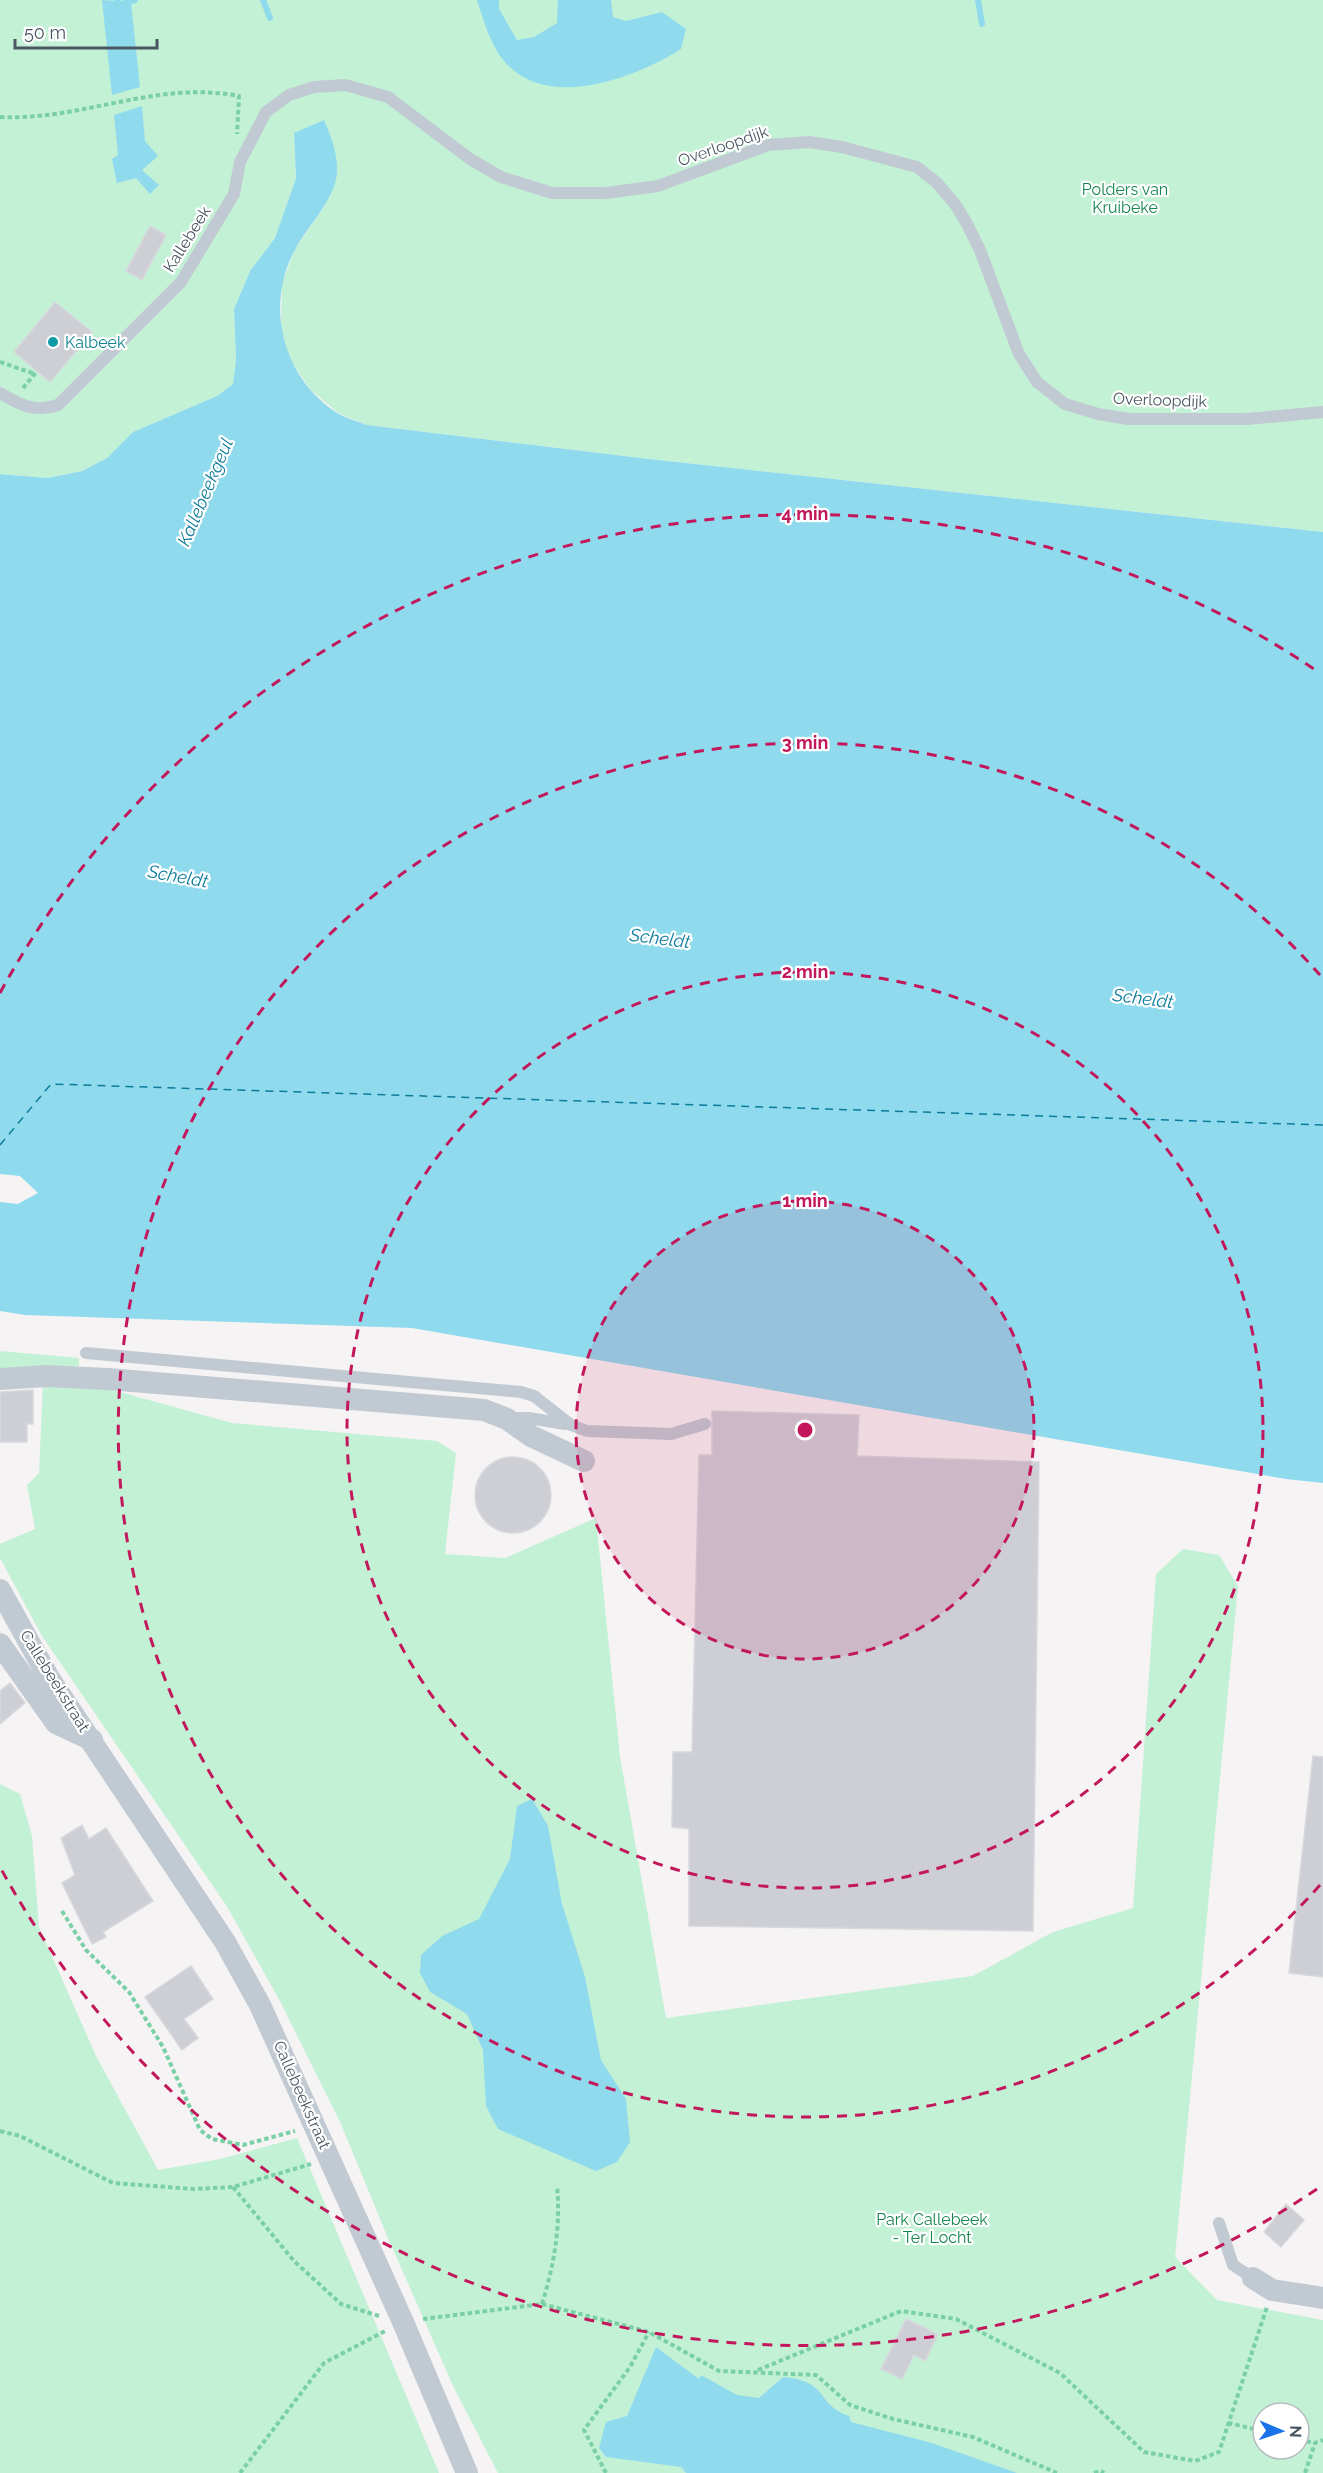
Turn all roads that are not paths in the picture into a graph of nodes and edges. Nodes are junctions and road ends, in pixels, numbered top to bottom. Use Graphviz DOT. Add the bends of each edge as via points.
graph roads {
  1 [pos="240,162"];
  2 [pos="0,393"];
  3 [pos="1323,412"];
  4 [pos="86,1353"];
  5 [pos="0,1379"];
  6 [pos="507,1419"];
  7 [pos="705,1424"];
  8 [pos="571,1425"];
  9 [pos="584,1461"];
  10 [pos="0,1590"];
  11 [pos="0,1644"];
  12 [pos="93,1740"];
  13 [pos="1219,2223"];
  14 [pos="1253,2278"];
  15 [pos="1323,2298"];
  16 [pos="466,2473"];
  1 -- 2 [label="lane, Kallebeek" via="234,194 181,282 58,405 43,410 24,407"];
  1 -- 3 [label="lane, Overloopdijk" via="266,112 289,95 314,87 345,85 388,97 470,159 501,177 552,193 606,193 658,186 768,145 809,142 873,154 917,167 955,204 980,249 1019,354 1037,382 1065,404 1128,419 1247,419"];
  4 -- 8 [label="lane" via="521,1392 534,1396"];
  5 -- 6 [label="street" via="46,1376 178,1385 484,1410"];
  6 -- 8 [label="lane" via="529,1418"];
  6 -- 9 [label="street" via="531,1436"];
  7 -- 8 [label="lane" via="671,1434 618,1434"];
  10 -- 12 [label="street, Callebeekstraat" via="50,1678"];
  11 -- 12 [label="street, Callebeekstraat" via="56,1723"];
  12 -- 16 [label="street, Callebeekstraat" via="225,1942 260,2005 403,2322"];
  13 -- 14 [label="lane" via="1233,2265"];
  14 -- 15 [label="street" via="1272,2290"];
}
